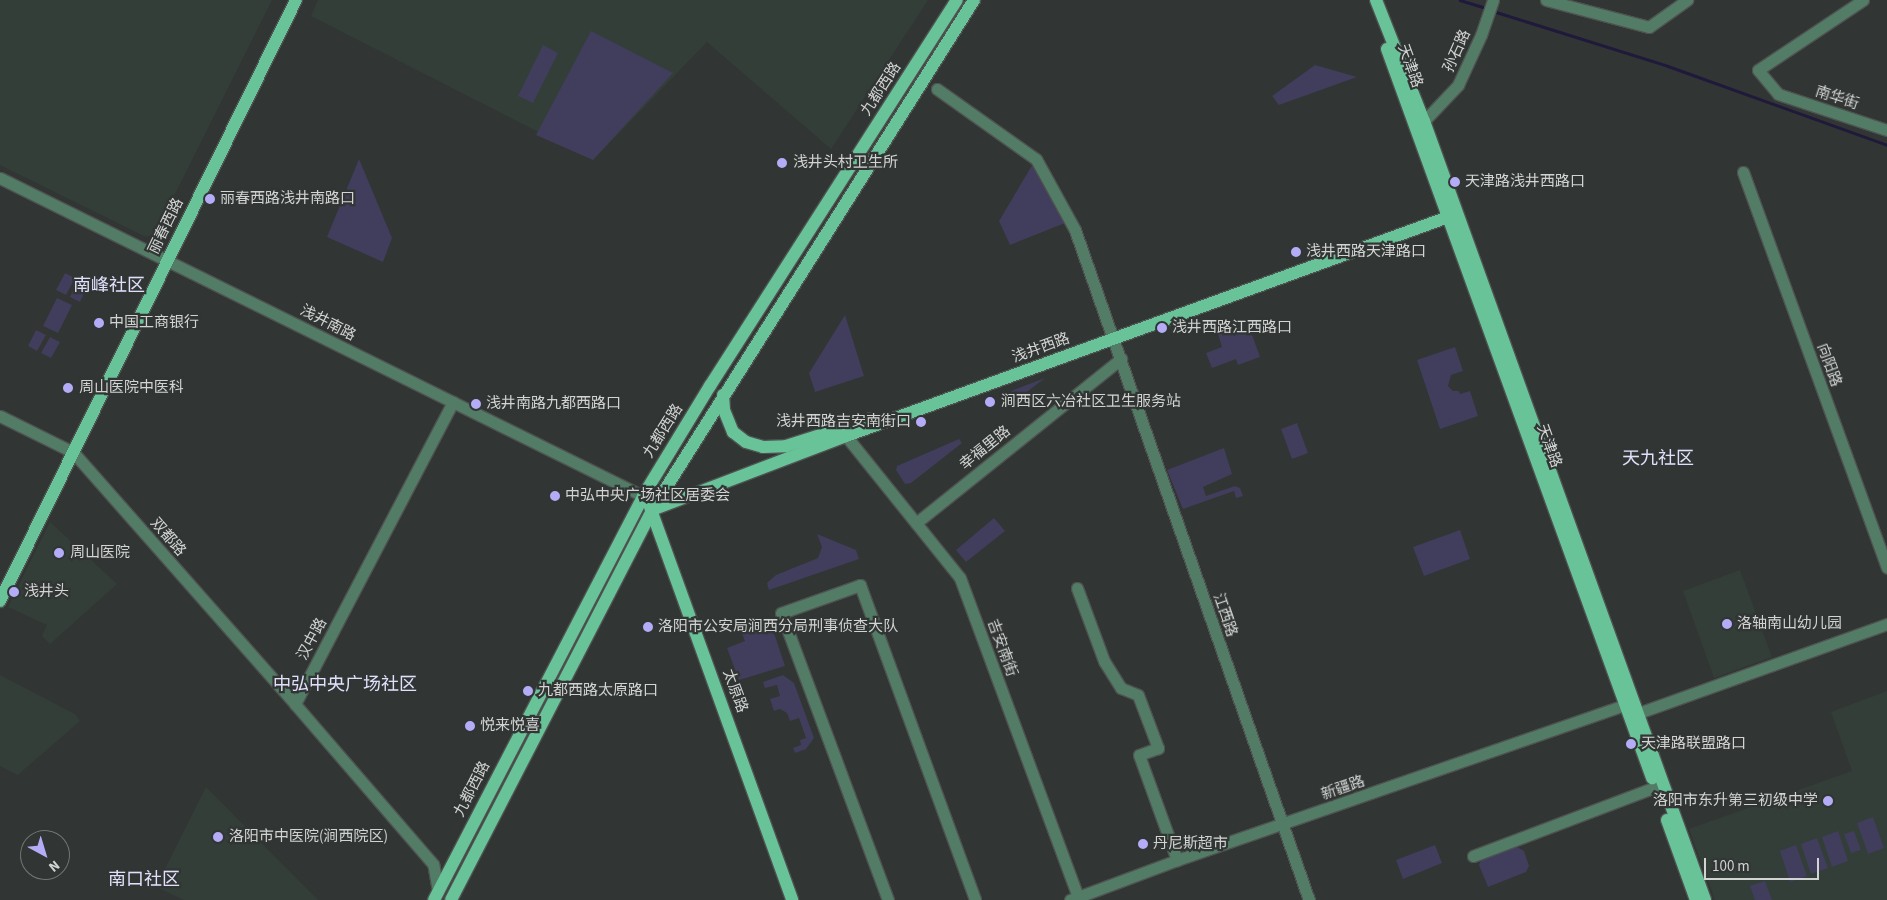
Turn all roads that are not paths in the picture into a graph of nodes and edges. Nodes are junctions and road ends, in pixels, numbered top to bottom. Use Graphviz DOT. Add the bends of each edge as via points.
graph roads {
  1 [pos="288,0"];
  2 [pos="296,0"];
  3 [pos="957,0"];
  4 [pos="974,0"];
  5 [pos="1492,0"];
  6 [pos="1546,0"];
  7 [pos="1687,0"];
  8 [pos="1863,0"];
  9 [pos="1372,1"];
  10 [pos="937,89"];
  11 [pos="1419,123"];
  12 [pos="1887,130"];
  13 [pos="1743,172"];
  14 [pos="0,178"];
  15 [pos="0,184"];
  16 [pos="1450,211"];
  17 [pos="163,261"];
  18 [pos="1112,335"];
  19 [pos="1121,359"];
  20 [pos="723,395"];
  21 [pos="451,405"];
  22 [pos="0,416"];
  23 [pos="846,436"];
  24 [pos="70,450"];
  25 [pos="641,499"];
  26 [pos="652,510"];
  27 [pos="916,523"];
  28 [pos="1887,568"];
  29 [pos="0,582"];
  30 [pos="1077,588"];
  31 [pos="0,601"];
  32 [pos="1887,624"];
  33 [pos="295,704"];
  34 [pos="1631,711"];
  35 [pos="1656,787"];
  36 [pos="1281,825"];
  37 [pos="1473,856"];
  38 [pos="1176,860"];
  39 [pos="436,896"];
  40 [pos="1076,899"];
  41 [pos="452,900"];
  42 [pos="792,900"];
  43 [pos="888,900"];
  44 [pos="975,900"];
  45 [pos="1309,900"];
  46 [pos="1696,900"];
  47 [pos="1706,900"];
  1 -- 17 [label="main road, 丽春西路"];
  2 -- 17 [label="main road, 丽春西路"];
  3 -- 25 [label="main road, 九都西路"];
  4 -- 20 [label="main road, 九都西路"];
  5 -- 11 [label="street, 孙石路" via="1481,35 1458,85"];
  6 -- 7 [label="street" via="1649,27"];
  8 -- 12 [label="street, 南华街" via="1758,70 1778,94"];
  9 -- 11 [label="main road, 天津路"];
  9 -- 11 [label="main road, 天津路" via="1381,13"];
  10 -- 18 [label="street, 江西路" via="1036,159 1075,230"];
  11 -- 16 [label="main road, 天津路"];
  13 -- 28 [label="street, 向阳路"];
  14 -- 17 [label="street, 浅井南路"];
  15 -- 17 [label="street, 浅井南路"];
  16 -- 18 [label="main road, 浅井西路"];
  16 -- 34 [label="main road, 天津路"];
  17 -- 21 [label="street, 浅井南路"];
  17 -- 24 [label="main road, 丽春西路"];
  18 -- 19 [label="street, 江西路"];
  18 -- 20 [label="main road, 浅井西路" via="786,446 763,447 746,442 733,432 724,410"];
  18 -- 23 [label="main road, 浅井西路"];
  19 -- 27 [label="street, 幸福里路"];
  19 -- 36 [label="street, 江西路"];
  20 -- 26 [label="main road, 九都西路"];
  21 -- 25 [label="street, 浅井南路"];
  21 -- 33 [label="street, 汉中路"];
  22 -- 24 [label="street, 双都路"];
  23 -- 26 [label="main road, 浅井西路"];
  23 -- 27 [label="street, 吉安南街"];
  24 -- 29 [label="main road, 丽春西路"];
  24 -- 31 [label="main road, 丽春西路"];
  24 -- 33 [label="street, 双都路"];
  25 -- 26 [label="main road, 太原路"];
  25 -- 39 [label="main road, 九都西路"];
  26 -- 41 [label="main road, 九都西路"];
  26 -- 42 [label="main road, 太原路"];
  27 -- 40 [label="street, 吉安南街" via="960,578"];
  30 -- 38 [label="street" via="1104,661 1121,688 1138,695 1158,748 1139,755"];
  32 -- 34 [label="street, 新疆路"];
  33 -- 39 [label="street" via="433,864"];
  34 -- 35 [label="main road, 天津路"];
  34 -- 36 [label="street, 新疆路"];
  34 -- 47 [label="main road, 天津路"];
  35 -- 37 [label="street"];
  35 -- 46 [label="main road, 天津路"];
  36 -- 38 [label="street, 新疆路"];
  36 -- 45 [label="street, 江西路"];
  38 -- 40 [label="street, 新疆路"];
  43 -- 44 [label="street" via="781,613 860,585"];
}
